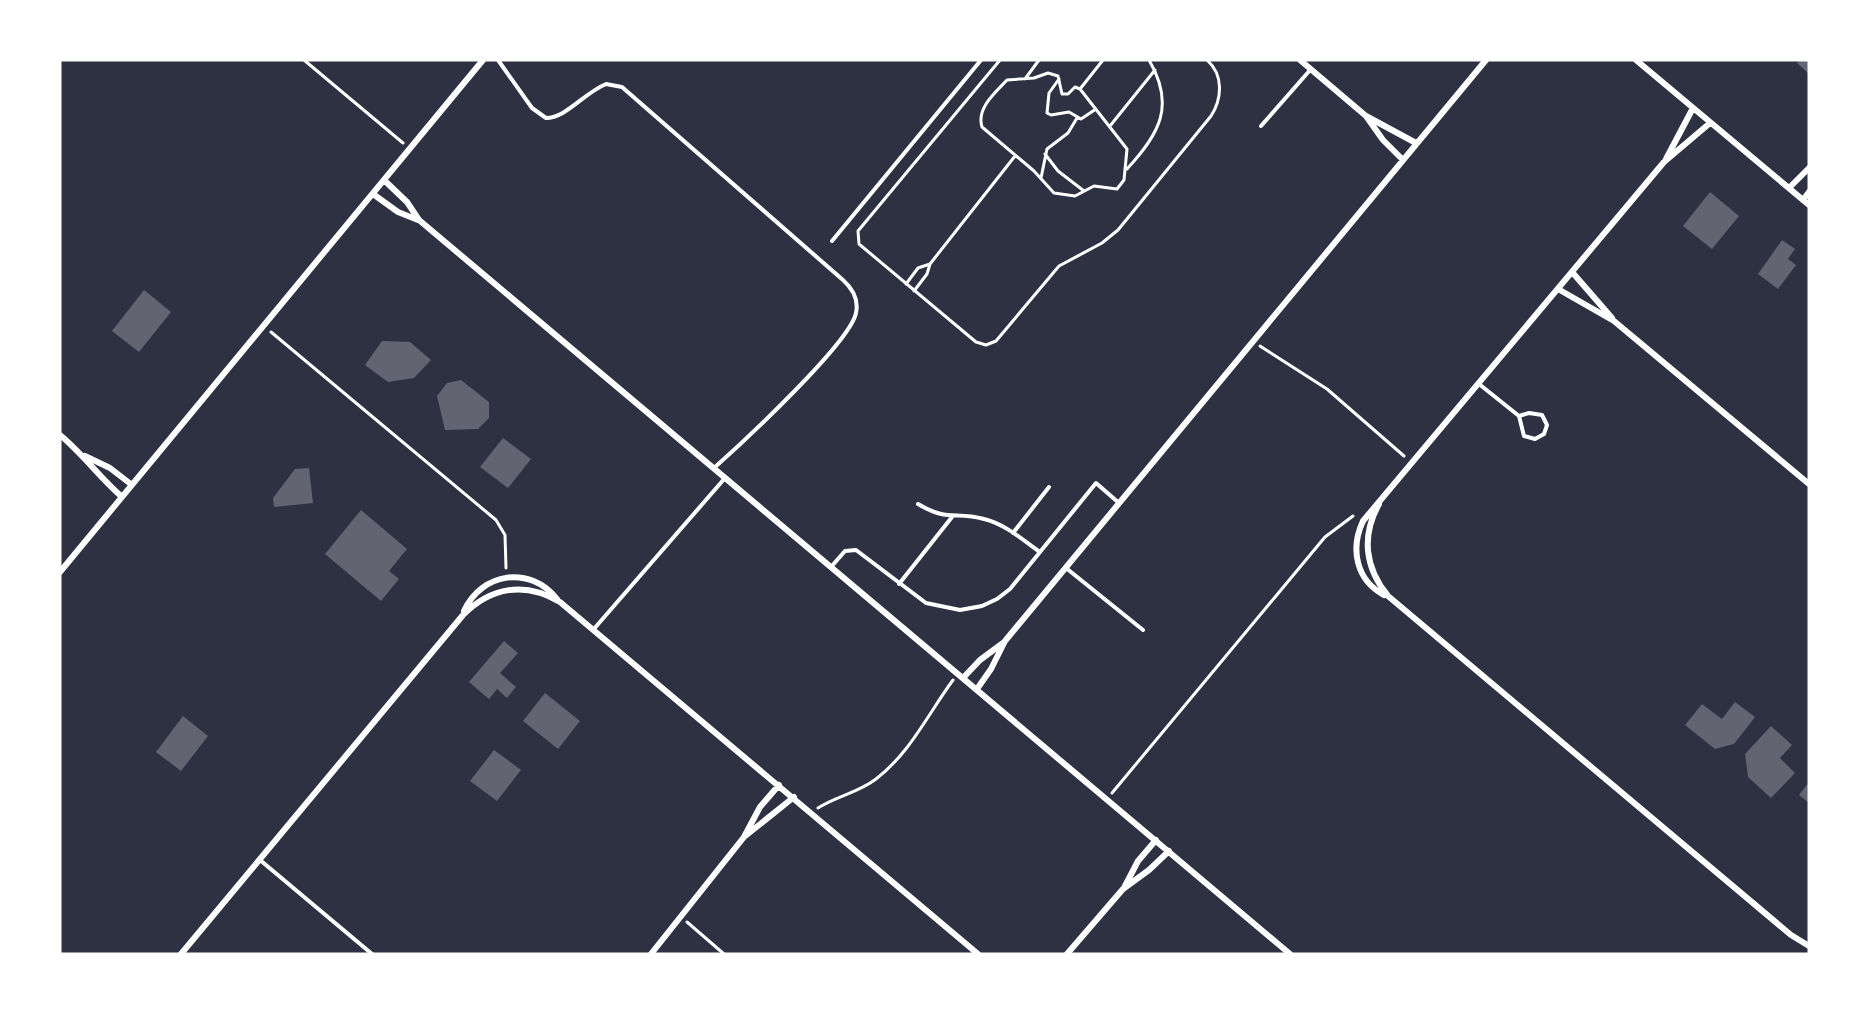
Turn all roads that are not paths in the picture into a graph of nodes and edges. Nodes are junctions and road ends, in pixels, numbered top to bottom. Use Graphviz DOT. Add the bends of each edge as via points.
graph roads {
  1 [pos="483,60"];
  2 [pos="498,60"];
  3 [pos="981,60"];
  4 [pos="1300,60"];
  5 [pos="1486,60"];
  6 [pos="1636,60"];
  7 [pos="1311,69"];
  8 [pos="1693,108"];
  9 [pos="1366,116"];
  10 [pos="1710,123"];
  11 [pos="1261,126"];
  12 [pos="1416,143"];
  13 [pos="1402,160"];
  14 [pos="1664,162"];
  15 [pos="1809,168"];
  16 [pos="384,180"];
  17 [pos="1789,188"];
  18 [pos="1809,192"];
  19 [pos="373,194"];
  20 [pos="1803,200"];
  21 [pos="1809,205"];
  22 [pos="419,220"];
  23 [pos="832,241"];
  24 [pos="1572,272"];
  25 [pos="1558,289"];
  26 [pos="1614,321"];
  27 [pos="1479,384"];
  28 [pos="1519,416"];
  29 [pos="60,435"];
  30 [pos="85,456"];
  31 [pos="714,469"];
  32 [pos="725,478"];
  33 [pos="1809,484"];
  34 [pos="132,485"];
  35 [pos="1049,487"];
  36 [pos="122,497"];
  37 [pos="1120,503"];
  38 [pos="918,504"];
  39 [pos="1378,504"];
  40 [pos="952,517"];
  41 [pos="1013,533"];
  42 [pos="1040,552"];
  43 [pos="831,567"];
  44 [pos="1066,568"];
  45 [pos="60,572"];
  46 [pos="899,584"];
  47 [pos="1388,596"];
  48 [pos="560,602"];
  49 [pos="463,615"];
  50 [pos="593,630"];
  51 [pos="1143,630"];
  52 [pos="1005,641"];
  53 [pos="961,675"];
  54 [pos="977,689"];
  55 [pos="779,785"];
  56 [pos="794,797"];
  57 [pos="744,837"];
  58 [pos="1156,840"];
  59 [pos="1168,851"];
  60 [pos="260,860"];
  61 [pos="1123,889"];
  62 [pos="1809,946"];
  63 [pos="181,954"];
  64 [pos="372,954"];
  65 [pos="651,954"];
  66 [pos="978,954"];
  67 [pos="1067,954"];
  68 [pos="1290,954"];
  1 -- 16 [label="street"];
  2 -- 31 [label="lane" via="532,108 546,118 563,115 592,90 606,84 622,87 843,280 855,295 857,305 852,323 779,407"];
  3 -- 23 [label="lane"];
  4 -- 7 [label="street"];
  5 -- 12 [label="street"];
  6 -- 8 [label="street"];
  7 -- 9 [label="street"];
  7 -- 11 [label="lane"];
  8 -- 10 [label="street"];
  8 -- 14 [label="street"];
  9 -- 12 [label="street"];
  9 -- 13 [label="street"];
  10 -- 14 [label="street"];
  10 -- 17 [label="street"];
  12 -- 13 [label="street"];
  13 -- 37 [label="street"];
  14 -- 24 [label="street"];
  15 -- 17 [label="street"];
  16 -- 19 [label="street"];
  16 -- 22 [label="street"];
  17 -- 20 [label="street"];
  18 -- 20 [label="street"];
  19 -- 22 [label="street" via="398,212"];
  19 -- 34 [label="street"];
  20 -- 21 [label="street"];
  22 -- 31 [label="street"];
  24 -- 25 [label="street"];
  24 -- 26 [label="street"];
  25 -- 26 [label="street"];
  25 -- 27 [label="street"];
  26 -- 33 [label="street"];
  27 -- 28 [label="lane"];
  27 -- 39 [label="street"];
  28 -- 28 [label="lane" via="1521,430 1528,439 1544,434 1547,425 1542,416 1529,412"];
  29 -- 30 [label="street"];
  30 -- 34 [label="street"];
  30 -- 36 [label="street"];
  31 -- 32 [label="street"];
  32 -- 43 [label="street"];
  32 -- 50 [label="lane"];
  34 -- 36 [label="street"];
  35 -- 41 [label="lane"];
  36 -- 45 [label="street"];
  37 -- 42 [label="lane" via="1096,483"];
  37 -- 44 [label="street"];
  38 -- 40 [label="lane"];
  39 -- 47 [label="street" via="1370,522 1367,552 1376,580"];
  39 -- 47 [label="street" via="1363,520 1355,554 1369,584"];
  40 -- 41 [label="lane" via="984,519"];
  40 -- 46 [label="lane"];
  41 -- 42 [label="lane"];
  42 -- 46 [label="lane" via="1004,595 971,609 937,607"];
  43 -- 46 [label="lane" via="844,551 856,550"];
  43 -- 53 [label="street"];
  44 -- 51 [label="lane"];
  44 -- 52 [label="street"];
  47 -- 62 [label="street" via="1791,935"];
  48 -- 49 [label="street" via="535,590 508,588 483,598"];
  48 -- 49 [label="street" via="537,582 506,576 484,586"];
  48 -- 50 [label="street"];
  49 -- 60 [label="street"];
  50 -- 55 [label="street"];
  52 -- 53 [label="street"];
  52 -- 54 [label="street"];
  53 -- 54 [label="street"];
  54 -- 58 [label="street"];
  55 -- 56 [label="street"];
  55 -- 57 [label="street" via="760,807"];
  56 -- 57 [label="street"];
  56 -- 66 [label="street"];
  57 -- 65 [label="street"];
  58 -- 59 [label="street"];
  58 -- 61 [label="street" via="1138,861"];
  59 -- 61 [label="street"];
  59 -- 68 [label="street"];
  60 -- 63 [label="street"];
  60 -- 64 [label="lane"];
  61 -- 67 [label="street"];
}
